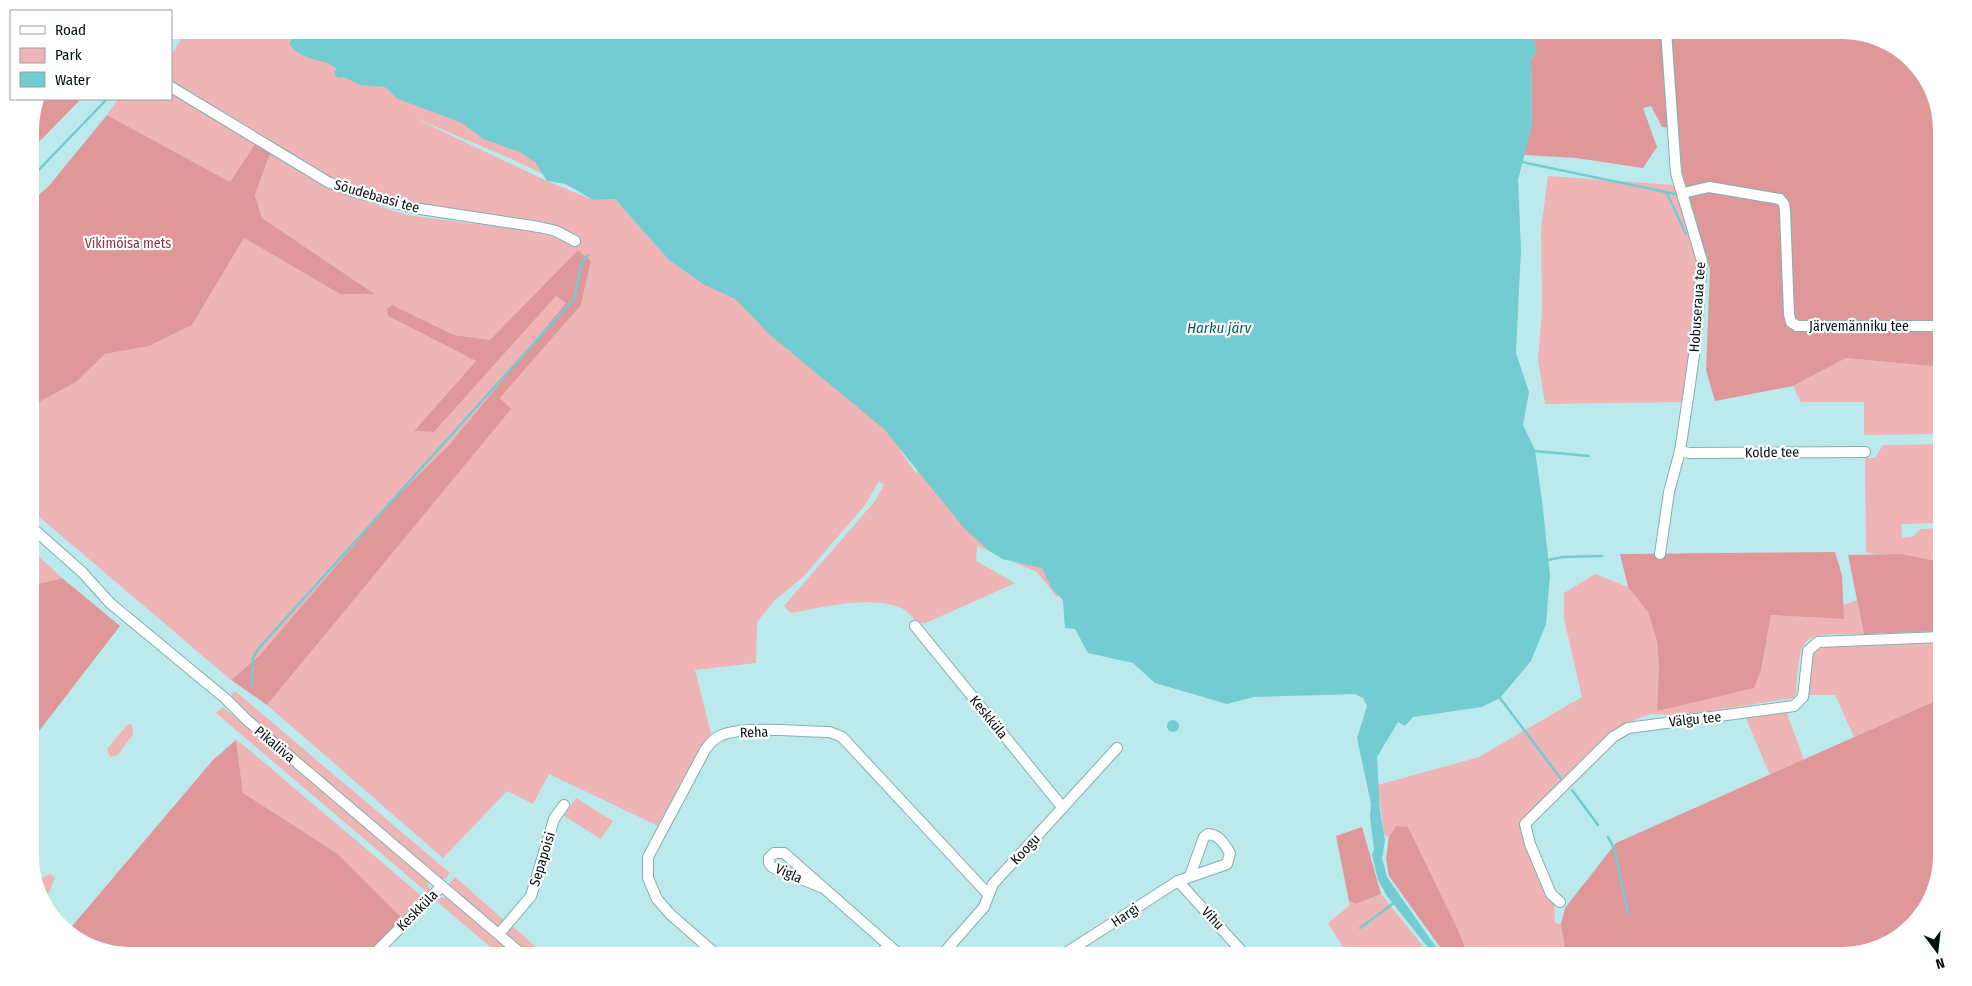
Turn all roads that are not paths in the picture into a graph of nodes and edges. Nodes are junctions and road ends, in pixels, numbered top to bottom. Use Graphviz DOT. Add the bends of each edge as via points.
graph roads {
  1 [pos="1667,39"];
  2 [pos="172,88"];
  3 [pos="1683,193"];
  4 [pos="575,241"];
  5 [pos="1933,326"];
  6 [pos="1680,451"];
  7 [pos="1865,452"];
  8 [pos="39,534"];
  9 [pos="1660,554"];
  10 [pos="915,626"];
  11 [pos="1933,637"];
  12 [pos="1117,748"];
  13 [pos="564,805"];
  14 [pos="1063,808"];
  15 [pos="1190,876"];
  16 [pos="1178,881"];
  17 [pos="442,886"];
  18 [pos="822,887"];
  19 [pos="988,894"];
  20 [pos="1560,902"];
  21 [pos="499,934"];
  22 [pos="888,945"];
  23 [pos="381,947"];
  24 [pos="514,947"];
  25 [pos="708,947"];
  26 [pos="890,947"];
  27 [pos="949,947"];
  28 [pos="1084,947"];
  29 [pos="1238,947"];
  1 -- 3 [label="street, Hobuseraua tee" via="1676,173"];
  2 -- 4 [label="street, Sõudebaasi tee" via="328,182 414,208 540,227"];
  3 -- 5 [label="street, Järvemänniku tee" via="1709,187 1780,199 1785,211 1788,314 1797,326"];
  3 -- 6 [label="street, Hobuseraua tee" via="1702,261 1695,348"];
  6 -- 7 [label="street, Kolde tee"];
  6 -- 9 [label="street, Hobuseraua tee" via="1669,492"];
  8 -- 17 [label="street, Pikaliiva" via="82,572 110,603 220,693 247,720"];
  10 -- 14 [label="street, Keskküla"];
  11 -- 20 [label="street, Välgu tee" via="1818,642 1808,651 1803,697 1794,706 1684,722 1654,723 1620,731 1525,824 1551,894"];
  12 -- 14 [label="street, Koogu"];
  13 -- 21 [label="street, Sepapoisi" via="554,820 531,896"];
  14 -- 19 [label="street, Koogu" via="993,884"];
  15 -- 15 [label="street, Hargi" via="1227,864 1230,853 1214,834 1204,836"];
  15 -- 16 [label="street, Hargi"];
  16 -- 28 [label="street, Hargi"];
  16 -- 29 [label="street, Vihu"];
  17 -- 21 [label="street, Pikaliiva"];
  17 -- 23 [label="street, Keskküla"];
  18 -- 18 [label="street, Vigla" via="772,867 769,858 774,853 784,853"];
  18 -- 22 [label="street, Vigla"];
  19 -- 25 [label="street, Reha" via="842,737 830,732 744,731 722,735 705,750 648,857 648,878 657,900"];
  19 -- 27 [label="street, Koogu" via="984,907"];
  21 -- 24 [label="street, Pikaliiva"];
  22 -- 26 [label="street, Vigla"];
}
